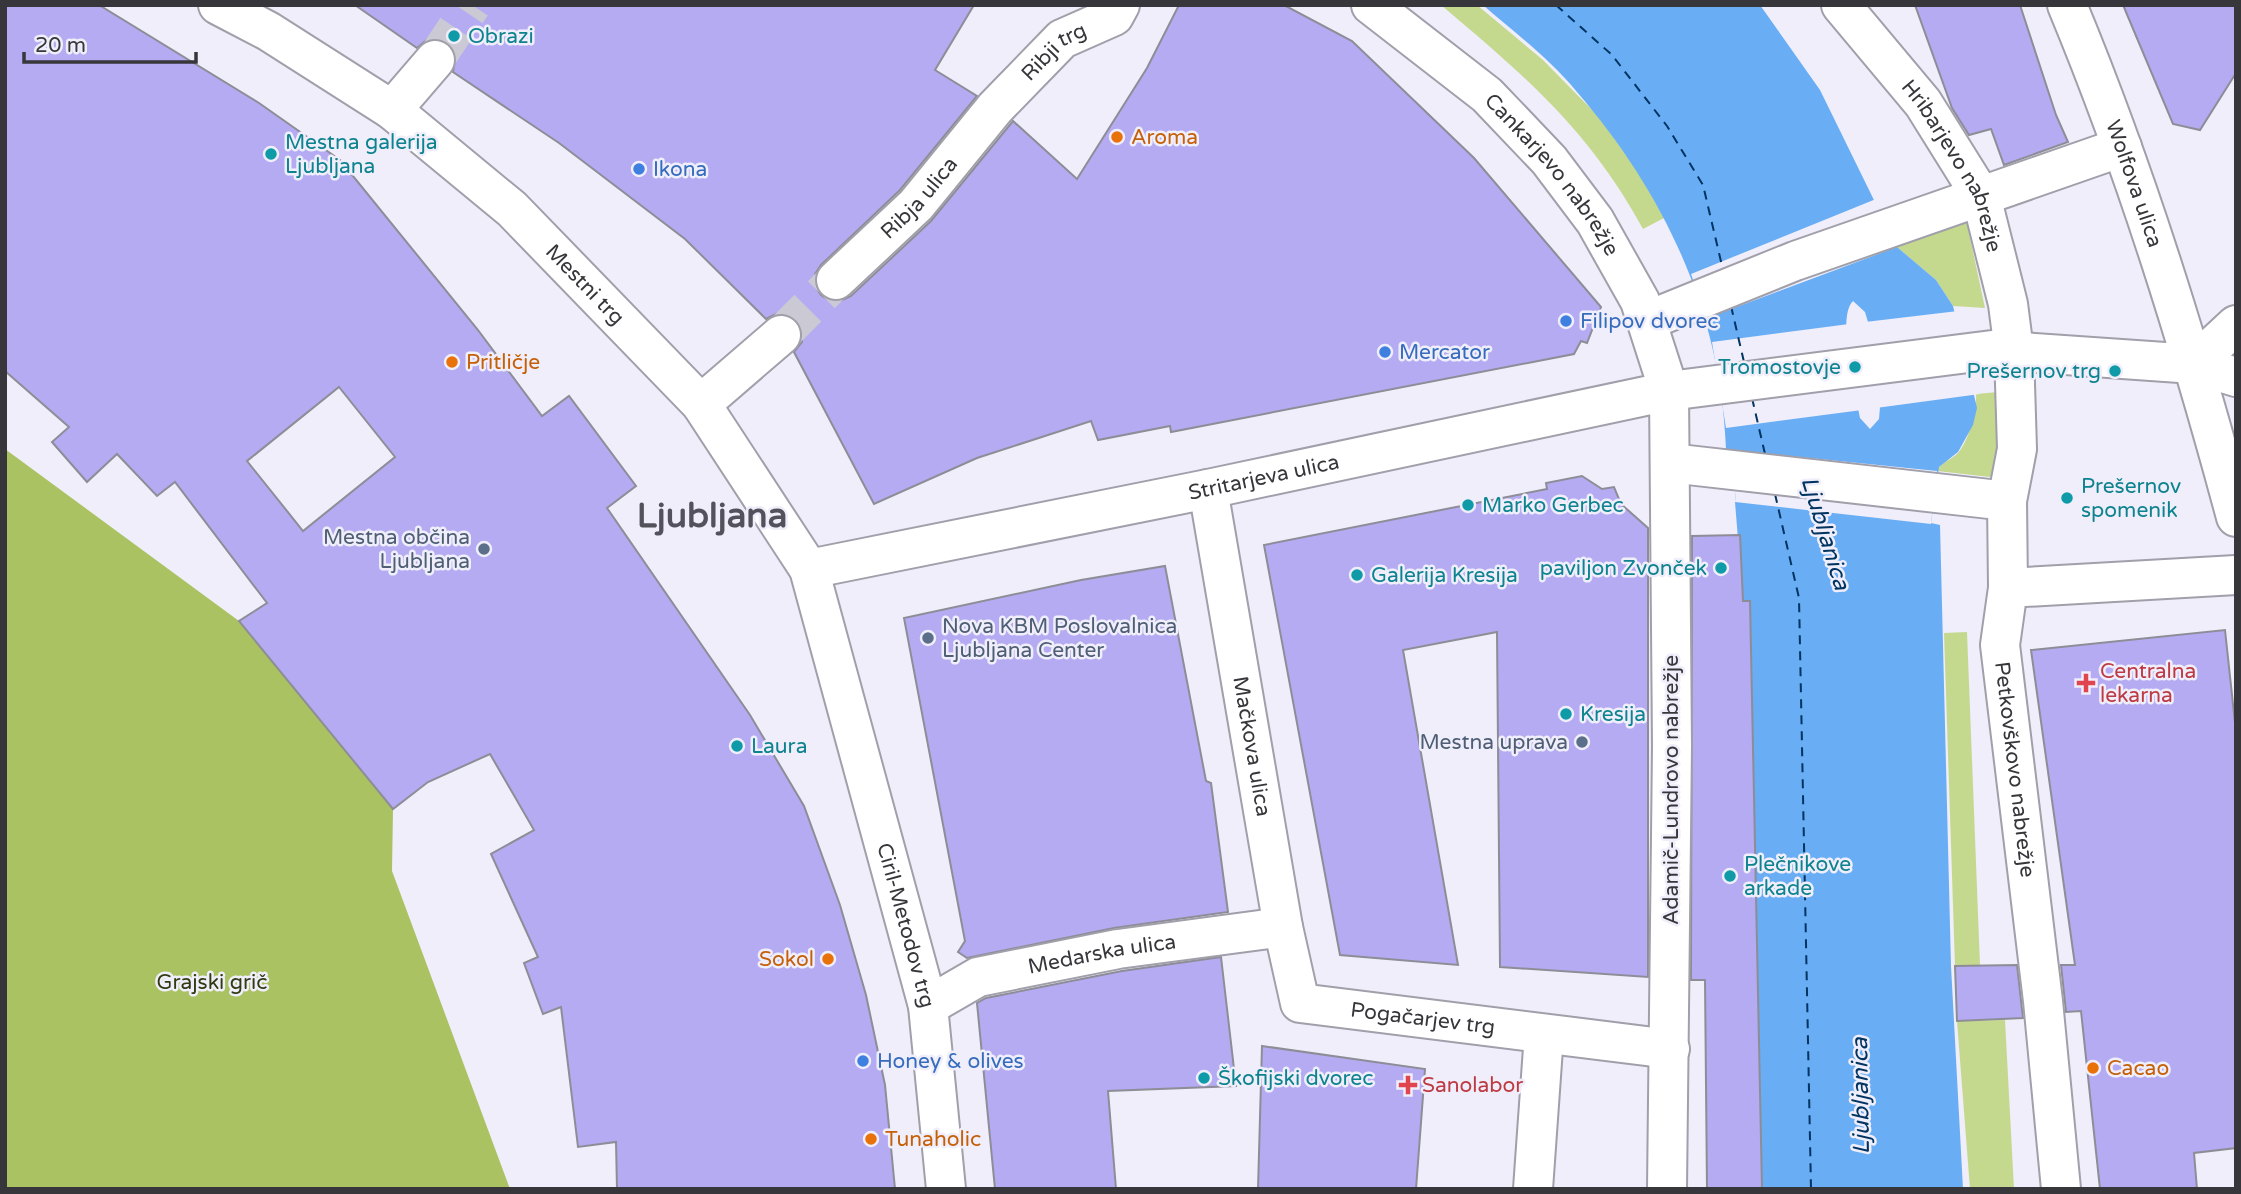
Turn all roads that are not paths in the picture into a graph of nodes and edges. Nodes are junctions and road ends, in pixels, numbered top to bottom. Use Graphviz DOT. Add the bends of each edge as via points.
graph roads {
  1 [pos="218,5"];
  2 [pos="1120,5"];
  3 [pos="1371,5"];
  4 [pos="1841,5"];
  5 [pos="2067,5"];
  6 [pos="276,18"];
  7 [pos="435,60"];
  8 [pos="995,108"];
  9 [pos="392,110"];
  10 [pos="2122,147"];
  11 [pos="1980,196"];
  12 [pos="836,280"];
  13 [pos="1649,320"];
  14 [pos="2236,325"];
  15 [pos="781,335"];
  16 [pos="2003,351"];
  17 [pos="2194,364"];
  18 [pos="2236,377"];
  19 [pos="1669,391"];
  20 [pos="701,404"];
  21 [pos="1670,463"];
  22 [pos="1208,489"];
  23 [pos="2007,501"];
  24 [pos="2236,517"];
  25 [pos="809,569"];
  26 [pos="2236,575"];
  27 [pos="2008,588"];
  28 [pos="834,667"];
  29 [pos="1283,927"];
  30 [pos="1300,1003"];
  31 [pos="928,1006"];
  32 [pos="1544,1034"];
  33 [pos="1670,1049"];
  34 [pos="946,1189"];
  35 [pos="1533,1189"];
  36 [pos="1667,1189"];
  37 [pos="2061,1189"];
  1 -- 6 [label="street, Mestni trg"];
  2 -- 8 [label="street, Ribji trg" via="1114,16 1062,39"];
  3 -- 13 [label="street, Cankarjevo nabrežje" via="1488,95 1549,160 1595,221"];
  4 -- 11 [label="street, Hribarjevo nabrežje" via="1923,103"];
  5 -- 10 [label="street, Wolfova ulica"];
  6 -- 9 [label="street, Mestni trg"];
  7 -- 9 [label="street"];
  8 -- 12 [label="street, Ribja ulica" via="916,205"];
  9 -- 20 [label="street, Mestni trg" via="513,209"];
  10 -- 11 [label="street"];
  10 -- 17 [label="street, Wolfova ulica"];
  11 -- 13 [label="street"];
  11 -- 16 [label="street, Hribarjevo nabrežje" via="2008,304"];
  13 -- 19 [label="street, Cankarjevo nabrežje"];
  14 -- 17 [label="street"];
  15 -- 20 [label="street"];
  16 -- 17 [label="street"];
  16 -- 19 [label="street, Stritarjeva ulica"];
  16 -- 23 [label="street, Petkovškovo nabrežje" via="2017,449"];
  17 -- 18 [label="street"];
  17 -- 24 [label="street"];
  19 -- 21 [label="street, Adamič-Lundrovo nabrežje"];
  19 -- 22 [label="street, Stritarjeva ulica"];
  20 -- 25 [label="street, Mestni trg"];
  21 -- 23 [label="street"];
  21 -- 33 [label="street, Adamič-Lundrovo nabrežje"];
  22 -- 25 [label="street, Stritarjeva ulica"];
  22 -- 29 [label="street, Mačkova ulica"];
  23 -- 27 [label="street, Petkovškovo nabrežje"];
  25 -- 28 [label="street, Mestni trg"];
  26 -- 27 [label="street"];
  27 -- 37 [label="street, Petkovškovo nabrežje" via="2000,645"];
  28 -- 31 [label="street, Ciril-Metodov trg"];
  29 -- 30 [label="street, Mačkova ulica"];
  29 -- 31 [label="street, Medarska ulica" via="1118,949 978,977"];
  30 -- 32 [label="street, Pogačarjev trg"];
  31 -- 34 [label="street, Ciril-Metodov trg"];
  32 -- 33 [label="street, Pogačarjev trg"];
  32 -- 35 [label="street"];
  33 -- 36 [label="street, Adamič-Lundrovo nabrežje"];
}
